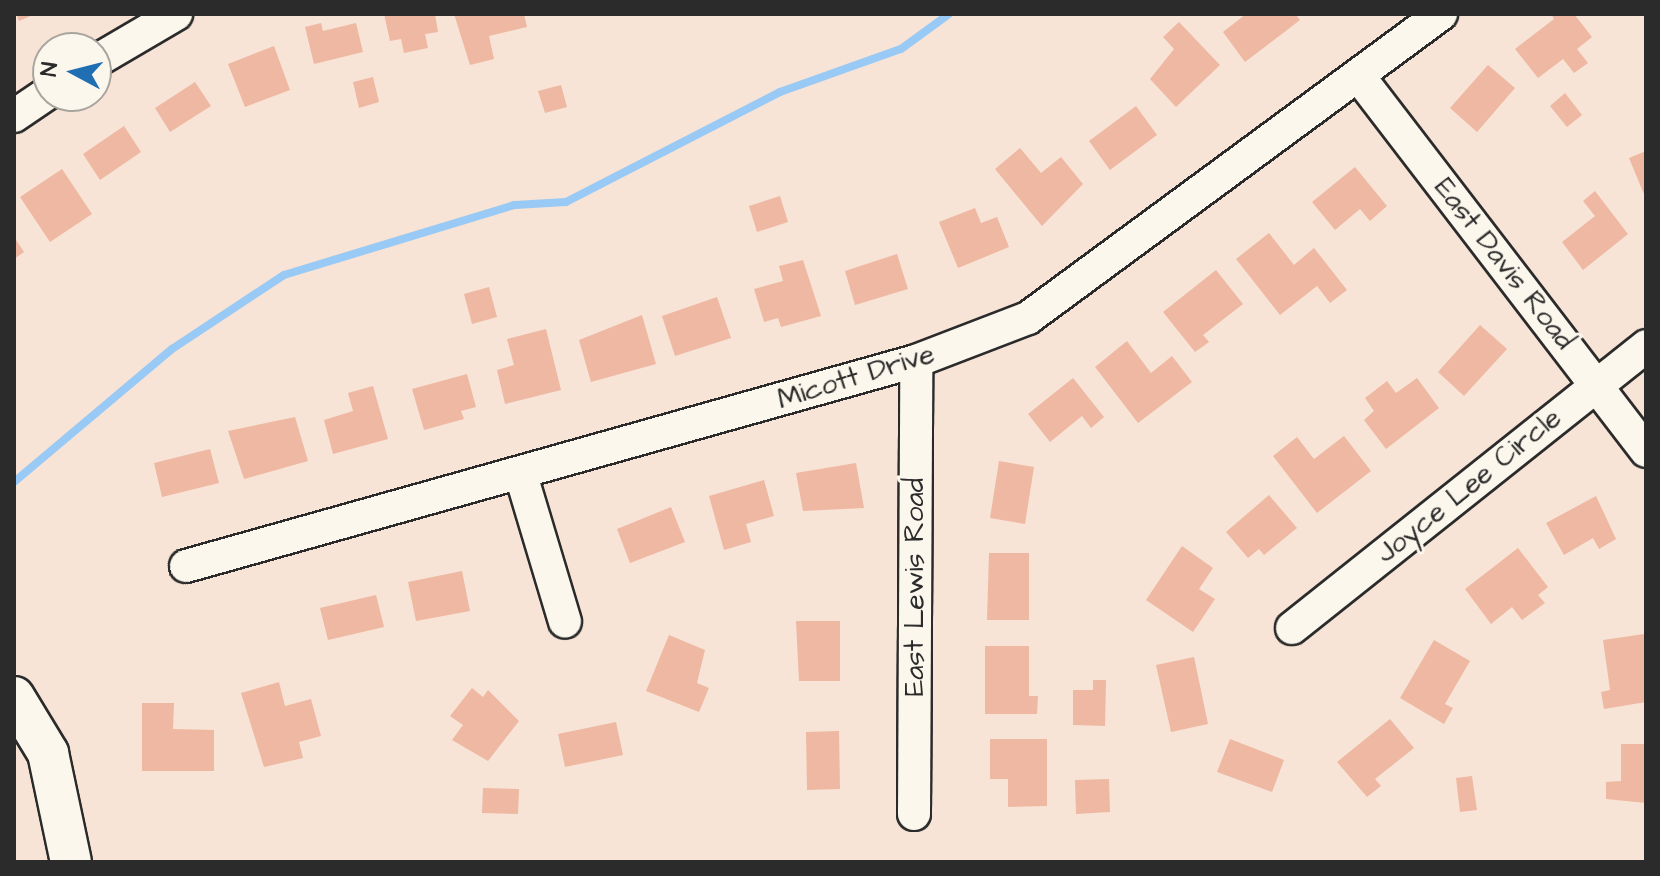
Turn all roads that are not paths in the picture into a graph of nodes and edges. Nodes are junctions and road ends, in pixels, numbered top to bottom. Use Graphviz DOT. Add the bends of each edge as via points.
graph roads {
  1 [pos="176,14"];
  2 [pos="1441,14"];
  3 [pos="140,22"];
  4 [pos="112,47"];
  5 [pos="1360,78"];
  6 [pos="32,104"];
  7 [pos="14,116"];
  8 [pos="1646,346"];
  9 [pos="916,361"];
  10 [pos="1597,383"];
  11 [pos="1646,451"];
  12 [pos="521,475"];
  13 [pos="186,566"];
  14 [pos="565,622"];
  15 [pos="1292,628"];
  16 [pos="14,697"];
  17 [pos="914,814"];
  18 [pos="71,862"];
  1 -- 3 [label="street"];
  2 -- 5 [label="street, Micott Drive"];
  3 -- 4 [label="street"];
  5 -- 9 [label="street, Micott Drive" via="1028,318"];
  5 -- 10 [label="street, East Davis Road"];
  6 -- 7 [label="street"];
  8 -- 10 [label="street, Joyce Lee Circle"];
  9 -- 12 [label="street, Micott Drive"];
  9 -- 17 [label="street, East Lewis Road"];
  10 -- 11 [label="street, East Davis Road"];
  10 -- 15 [label="street, Joyce Lee Circle"];
  12 -- 13 [label="street, Micott Drive"];
  12 -- 14 [label="street"];
  16 -- 18 [label="street" via="48,753"];
}
